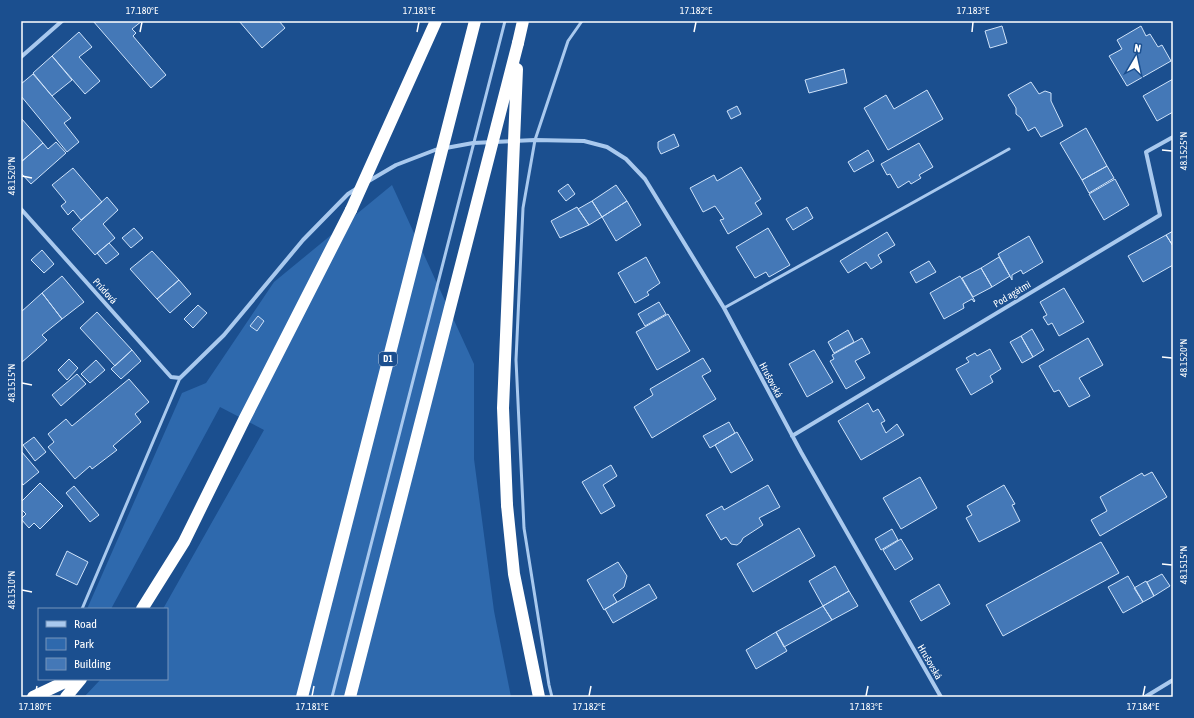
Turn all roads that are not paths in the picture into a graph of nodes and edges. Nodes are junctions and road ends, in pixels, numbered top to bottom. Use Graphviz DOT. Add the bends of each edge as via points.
graph roads {
  1 [pos="62,21"];
  2 [pos="436,21"];
  3 [pos="475,21"];
  4 [pos="505,21"];
  5 [pos="523,21"];
  6 [pos="582,21"];
  7 [pos="518,43"];
  8 [pos="21,57"];
  9 [pos="1173,137"];
  10 [pos="535,140"];
  11 [pos="473,143"];
  12 [pos="1010,149"];
  13 [pos="21,209"];
  14 [pos="724,308"];
  15 [pos="180,378"];
  16 [pos="792,436"];
  17 [pos="82,608"];
  18 [pos="143,608"];
  19 [pos="69,680"];
  20 [pos="80,680"];
  21 [pos="1173,680"];
  22 [pos="33,697"];
  23 [pos="66,697"];
  24 [pos="302,697"];
  25 [pos="332,697"];
  26 [pos="350,697"];
  27 [pos="539,697"];
  28 [pos="552,697"];
  29 [pos="941,697"];
  30 [pos="1145,697"];
  1 -- 8 [label="street"];
  2 -- 18 [label="highway, bridge" via="351,210 184,542"];
  3 -- 24 [label="highway, D1, bridge"];
  4 -- 11 [label="lane"];
  5 -- 7 [label="highway"];
  6 -- 10 [label="lane" via="568,41"];
  7 -- 26 [label="highway, bridge"];
  7 -- 27 [label="highway, bridge" via="503,408 507,505 514,574"];
  9 -- 16 [label="street, Pod agátmi" via="1146,152 1160,215"];
  10 -- 11 [label="street, Hrušovská"];
  10 -- 14 [label="street, Hrušovská" via="584,141 607,147 626,159 645,179"];
  10 -- 28 [label="lane" via="523,208 516,360 524,528"];
  11 -- 15 [label="street, Hrušovská" via="435,150 396,165 348,194 303,240 224,335"];
  11 -- 25 [label="lane"];
  12 -- 14 [label="lane"];
  13 -- 15 [label="street, Prúdová" via="171,376"];
  14 -- 16 [label="street, Hrušovská"];
  15 -- 17 [label="lane"];
  16 -- 29 [label="street, Hrušovská"];
  19 -- 22 [label="highway"];
  20 -- 23 [label="highway"];
  21 -- 30 [label="street"];
}
